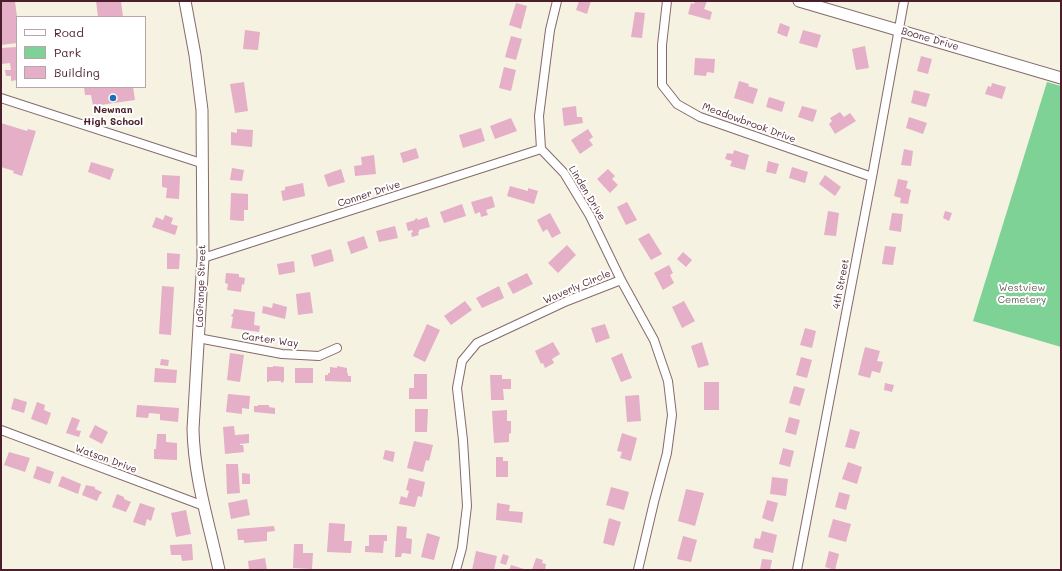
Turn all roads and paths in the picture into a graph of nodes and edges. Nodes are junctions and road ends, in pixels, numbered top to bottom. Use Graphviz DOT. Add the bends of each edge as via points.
graph roads {
  1 [pos="185,1"];
  2 [pos="557,1"];
  3 [pos="667,1"];
  4 [pos="798,1"];
  5 [pos="904,1"];
  6 [pos="899,30"];
  7 [pos="1061,78"];
  8 [pos="1,98"];
  9 [pos="541,149"];
  10 [pos="201,163"];
  11 [pos="872,177"];
  12 [pos="203,258"];
  13 [pos="621,280"];
  14 [pos="198,338"];
  15 [pos="337,348"];
  16 [pos="1,430"];
  17 [pos="204,506"];
  18 [pos="219,570"];
  19 [pos="456,570"];
  20 [pos="638,570"];
  21 [pos="797,570"];
  1 -- 10 [label="street, LaGrange Street" via="202,110"];
  2 -- 9 [label="street" via="550,30 539,116"];
  3 -- 11 [label="street, Meadowbrook Drive" via="662,45 662,85 678,104 700,117"];
  4 -- 6 [label="street, Boone Drive"];
  5 -- 6 [label="street, 4th Street"];
  6 -- 7 [label="street, Boone Drive"];
  6 -- 11 [label="street, 4th Street"];
  8 -- 10 [label="street"];
  9 -- 12 [label="street, Conner Drive"];
  9 -- 13 [label="street, Linden Drive" via="564,173 590,216"];
  10 -- 12 [label="street, LaGrange Street"];
  11 -- 21 [label="street, 4th Street"];
  12 -- 14 [label="street, LaGrange Street"];
  13 -- 19 [label="street, Waverly Circle" via="567,301 476,343 462,361 457,388 467,506 462,548"];
  13 -- 20 [label="street, Waverly Circle" via="654,340 668,381 672,415 667,453"];
  14 -- 15 [label="street, Carter Way" via="282,354 319,356"];
  14 -- 17 [label="street, LaGrange Street" via="193,450"];
  16 -- 17 [label="street, Watson Drive"];
  17 -- 18 [label="street, LaGrange Street"];
}
